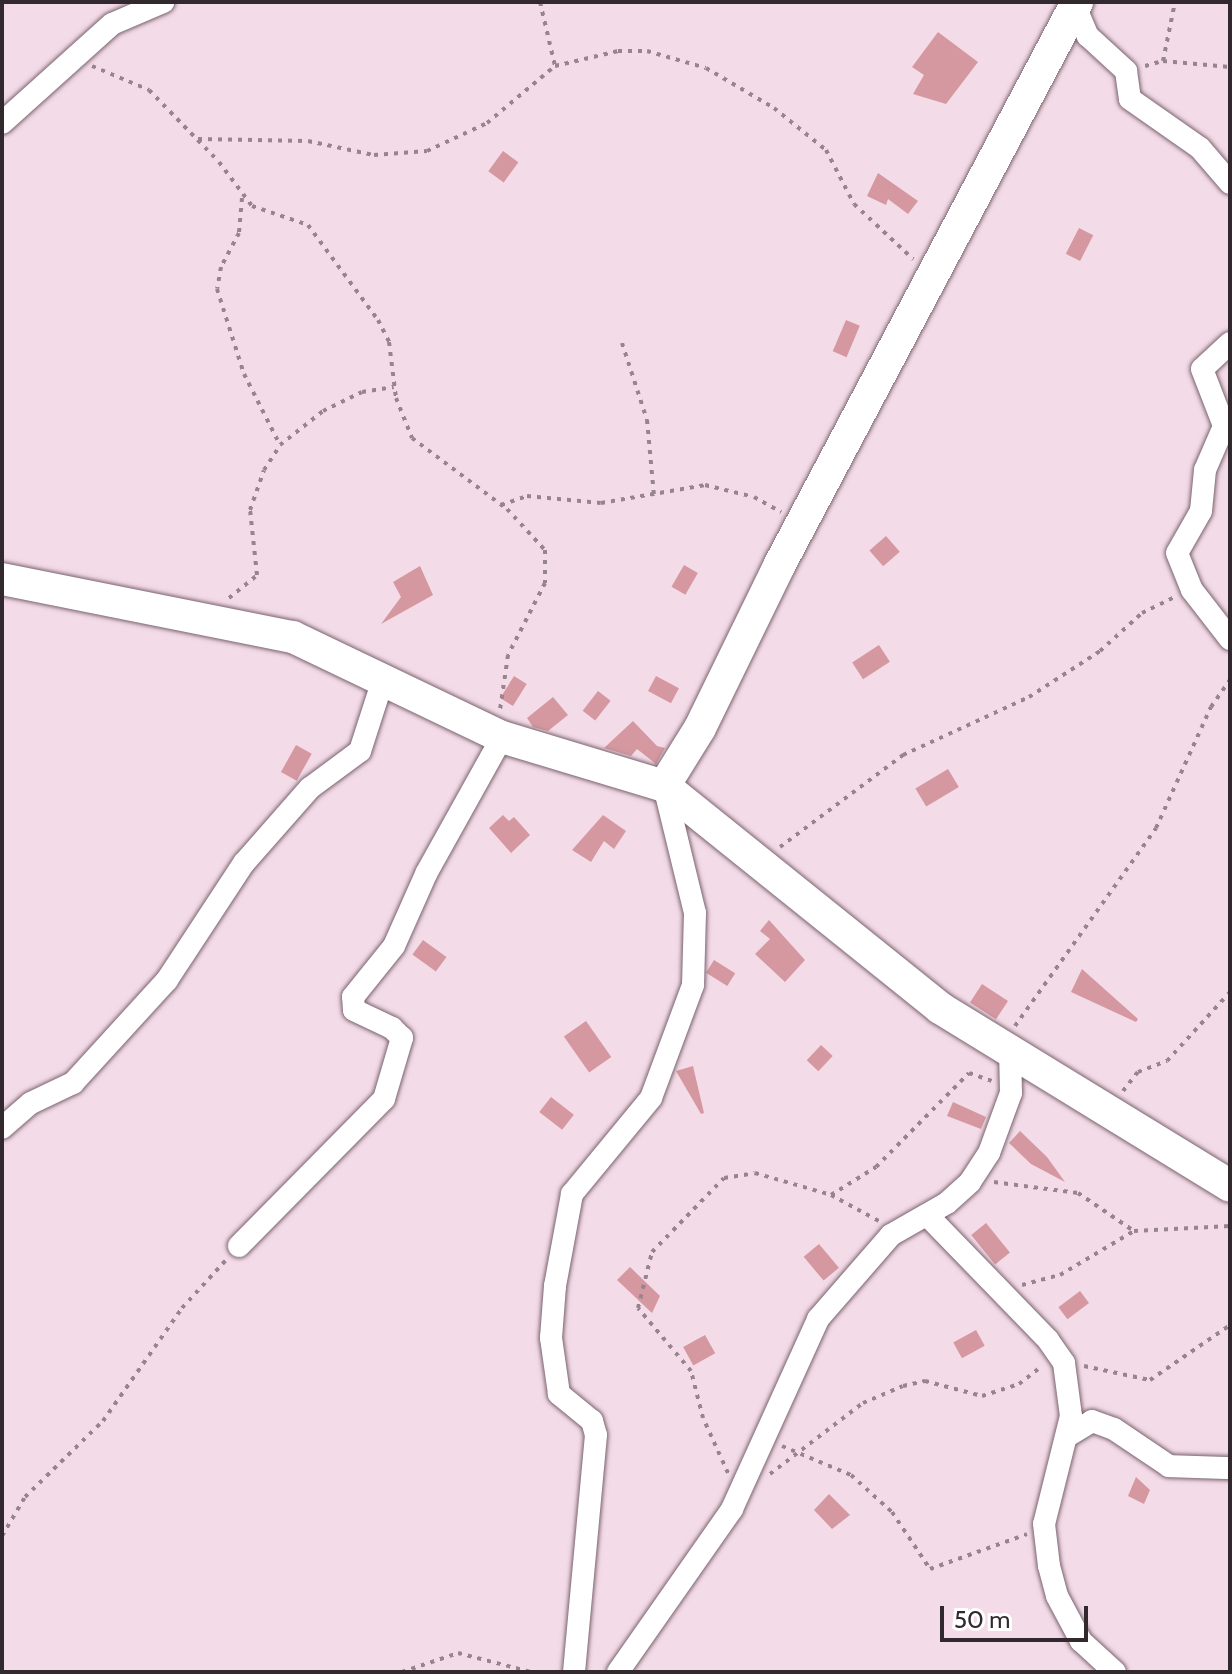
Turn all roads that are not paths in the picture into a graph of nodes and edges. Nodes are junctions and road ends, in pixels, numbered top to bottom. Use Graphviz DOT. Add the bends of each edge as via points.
graph roads {
  1 [pos="163,2"];
  2 [pos="1076,4"];
  3 [pos="2,123"];
  4 [pos="1230,183"];
  5 [pos="1230,343"];
  6 [pos="2,579"];
  7 [pos="1230,639"];
  8 [pos="382,683"];
  9 [pos="502,737"];
  10 [pos="664,786"];
  11 [pos="1010,1048"];
  12 [pos="2,1128"];
  13 [pos="1230,1186"];
  14 [pos="927,1215"];
  15 [pos="239,1246"];
  16 [pos="1069,1435"];
  17 [pos="1230,1468"];
  18 [pos="574,1672"];
  19 [pos="618,1672"];
  20 [pos="1115,1672"];
  1 -- 3 [label="street" via="112,24"];
  2 -- 4 [label="street" via="1088,36 1126,71 1133,103 1200,148"];
  2 -- 10 [label="street" via="700,728"];
  5 -- 7 [label="street" via="1202,369 1224,426 1205,470 1201,511 1177,553 1192,590"];
  6 -- 8 [label="street" via="304,640"];
  8 -- 9 [label="street"];
  8 -- 12 [label="street" via="360,751 310,788 244,863 167,980 73,1083 31,1103"];
  9 -- 10 [label="street"];
  9 -- 15 [label="street" via="427,872 394,946 353,997 354,1010 402,1038 384,1099"];
  10 -- 11 [label="street" via="940,1008"];
  10 -- 18 [label="street" via="695,913 693,985 651,1098 572,1194 555,1286 551,1338 559,1394 592,1421 596,1435"];
  11 -- 13 [label="street"];
  11 -- 14 [label="street" via="1011,1093 989,1153 970,1182"];
  14 -- 16 [label="street" via="1060,1356"];
  14 -- 19 [label="street" via="891,1235 818,1319 738,1493"];
  16 -- 17 [label="street" via="1092,1421 1114,1429 1169,1466"];
  16 -- 20 [label="street" via="1045,1528 1049,1566 1081,1641"];
}
